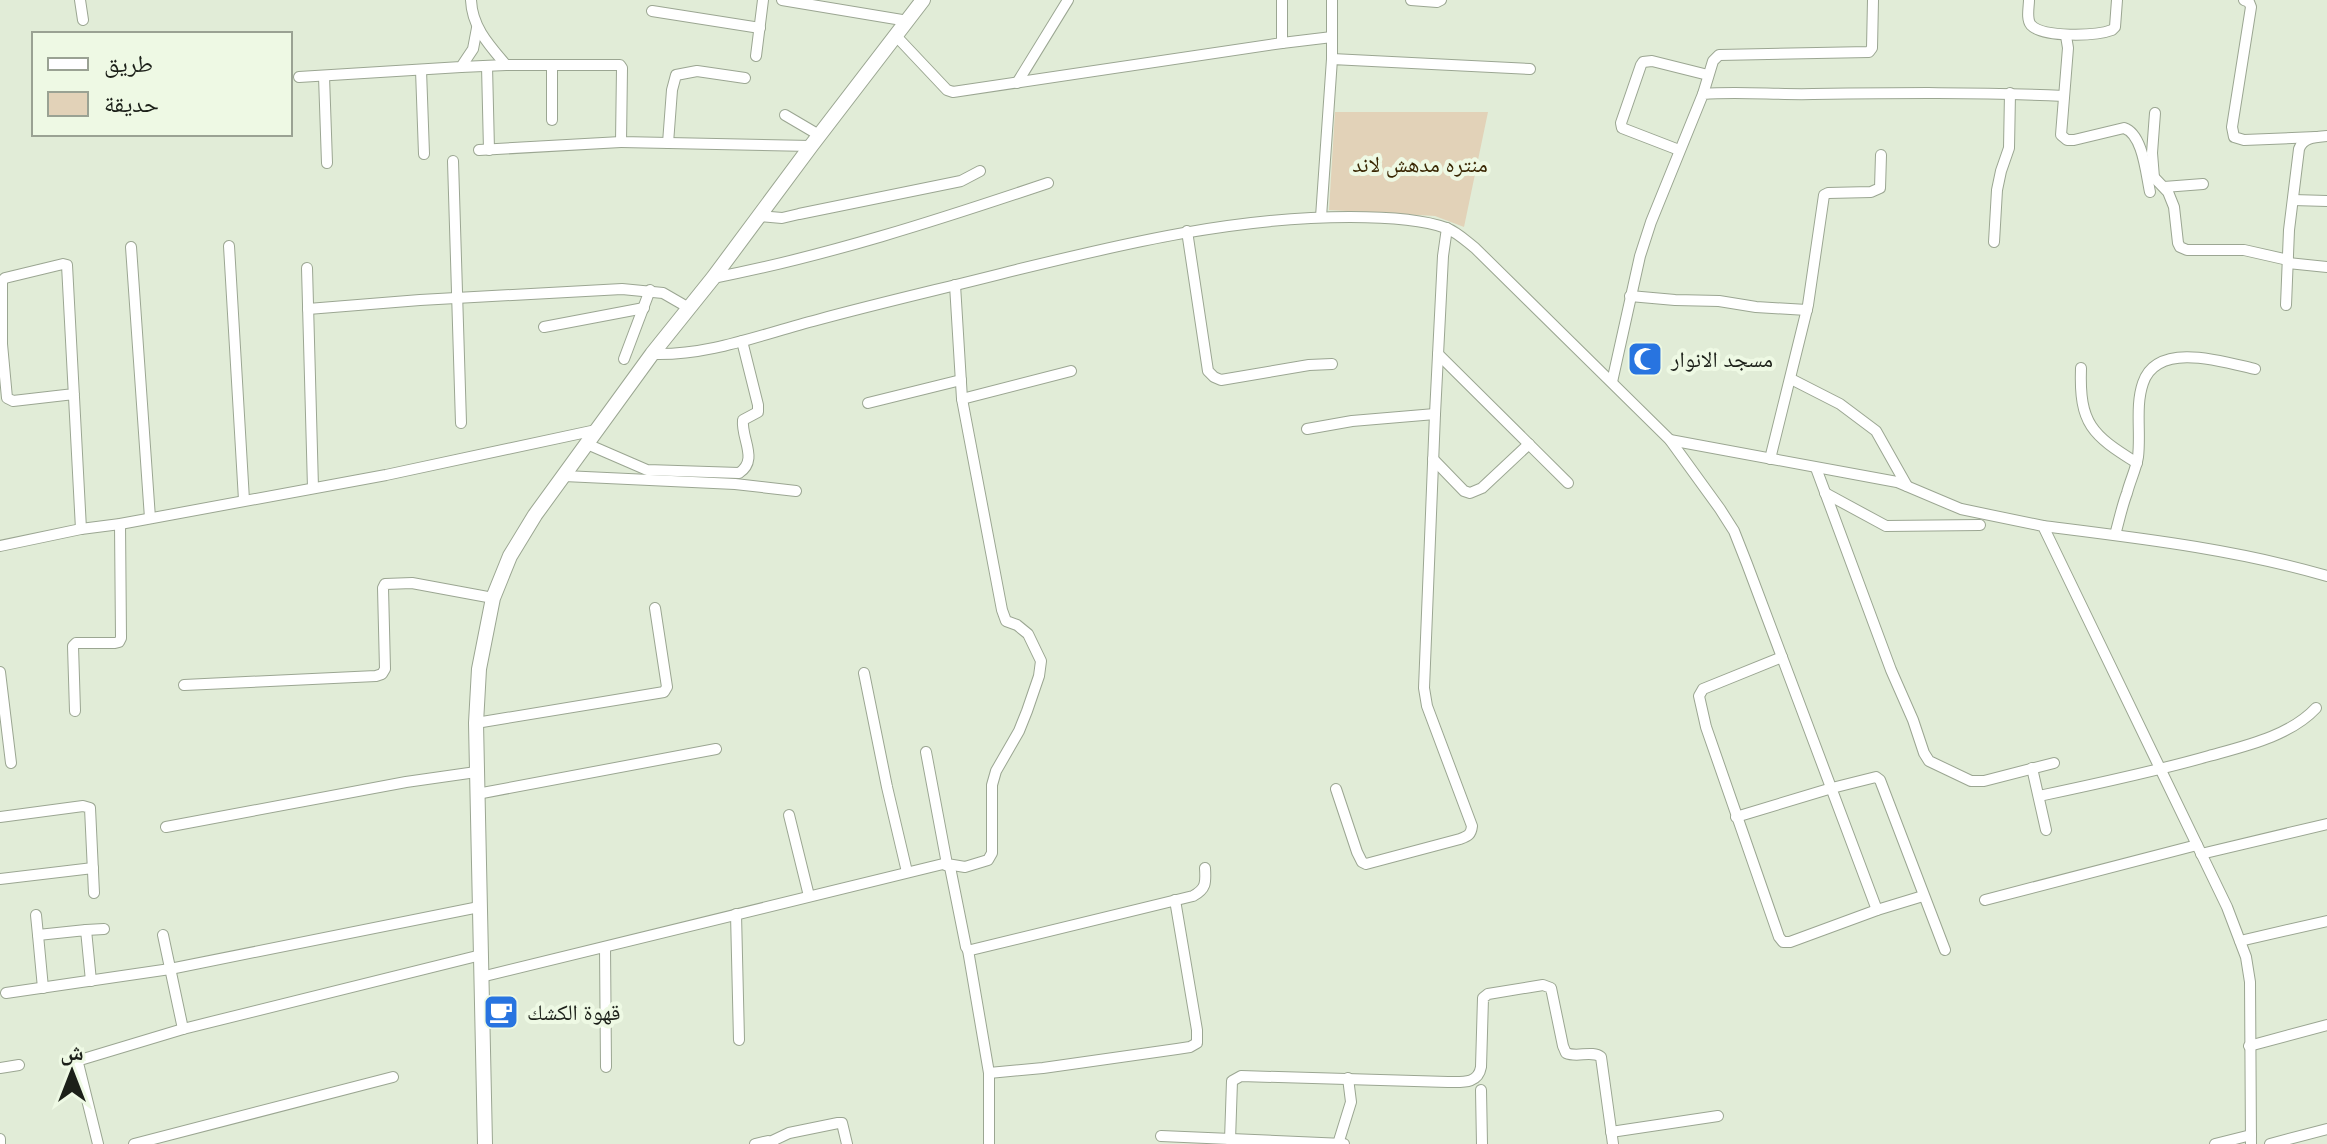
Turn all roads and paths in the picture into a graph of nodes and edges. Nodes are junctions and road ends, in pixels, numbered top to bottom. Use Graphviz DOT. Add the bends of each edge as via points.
graph roads {
  1 [pos="80,0"];
  2 [pos="471,0"];
  3 [pos="763,0"];
  4 [pos="782,0"];
  5 [pos="923,0"];
  6 [pos="1068,0"];
  7 [pos="1282,0"];
  8 [pos="1332,0"];
  9 [pos="1411,0"];
  10 [pos="1441,0"];
  11 [pos="1873,0"];
  12 [pos="2029,0"];
  13 [pos="2117,0"];
  14 [pos="2244,0"];
  15 [pos="652,11"];
  16 [pos="83,20"];
  17 [pos="908,21"];
  18 [pos="477,28"];
  19 [pos="760,28"];
  20 [pos="2066,36"];
  21 [pos="897,37"];
  22 [pos="1332,37"];
  23 [pos="1282,43"];
  24 [pos="756,56"];
  25 [pos="1332,59"];
  26 [pos="506,65"];
  27 [pos="552,65"];
  28 [pos="487,66"];
  29 [pos="461,67"];
  30 [pos="1530,69"];
  31 [pos="421,70"];
  32 [pos="1708,75"];
  33 [pos="324,76"];
  34 [pos="299,77"];
  35 [pos="745,78"];
  36 [pos="1017,83"];
  37 [pos="2010,93"];
  38 [pos="1703,94"];
  39 [pos="2064,96"];
  40 [pos="2155,113"];
  41 [pos="785,115"];
  42 [pos="552,120"];
  43 [pos="2321,136"];
  44 [pos="815,140"];
  45 [pos="621,142"];
  46 [pos="668,143"];
  47 [pos="1679,150"];
  48 [pos="424,154"];
  49 [pos="1881,155"];
  50 [pos="453,161"];
  51 [pos="327,163"];
  52 [pos="2146,169"];
  53 [pos="980,171"];
  54 [pos="2154,178"];
  55 [pos="1048,183"];
  56 [pos="2203,184"];
  57 [pos="2164,187"];
  58 [pos="2150,192"];
  59 [pos="2293,200"];
  60 [pos="2327,201"];
  61 [pos="759,216"];
  62 [pos="1321,217"];
  63 [pos="1447,228"];
  64 [pos="1187,231"];
  65 [pos="1994,242"];
  66 [pos="229,246"];
  67 [pos="131,247"];
  68 [pos="2288,262"];
  69 [pos="2327,267"];
  70 [pos="307,268"];
  71 [pos="713,278"];
  72 [pos="955,285"];
  73 [pos="650,290"];
  74 [pos="1630,296"];
  75 [pos="456,298"];
  76 [pos="2286,305"];
  77 [pos="644,308"];
  78 [pos="689,308"];
  79 [pos="308,309"];
  80 [pos="1807,310"];
  81 [pos="544,327"];
  82 [pos="742,341"];
  83 [pos="652,354"];
  84 [pos="1438,354"];
  85 [pos="624,359"];
  86 [pos="1332,364"];
  87 [pos="2081,368"];
  88 [pos="2255,369"];
  89 [pos="1071,371"];
  90 [pos="1791,379"];
  91 [pos="961,380"];
  92 [pos="1612,382"];
  93 [pos="74,394"];
  94 [pos="962,399"];
  95 [pos="868,403"];
  96 [pos="1435,414"];
  97 [pos="461,423"];
  98 [pos="1307,429"];
  99 [pos="596,430"];
  100 [pos="1670,440"];
  101 [pos="587,444"];
  102 [pos="1529,444"];
  103 [pos="1433,459"];
  104 [pos="1770,459"];
  105 [pos="2137,463"];
  106 [pos="1816,468"];
  107 [pos="564,476"];
  108 [pos="1568,483"];
  109 [pos="1907,486"];
  110 [pos="313,488"];
  111 [pos="796,491"];
  112 [pos="1825,493"];
  113 [pos="244,500"];
  114 [pos="150,518"];
  115 [pos="120,524"];
  116 [pos="1980,525"];
  117 [pos="2043,526"];
  118 [pos="81,529"];
  119 [pos="2115,535"];
  120 [pos="0,546"];
  121 [pos="2327,576"];
  122 [pos="493,598"];
  123 [pos="655,608"];
  124 [pos="1782,657"];
  125 [pos="0,672"];
  126 [pos="864,673"];
  127 [pos="184,685"];
  128 [pos="2316,708"];
  129 [pos="75,711"];
  130 [pos="476,723"];
  131 [pos="716,749"];
  132 [pos="926,752"];
  133 [pos="11,763"];
  134 [pos="2054,763"];
  135 [pos="2032,768"];
  136 [pos="2162,769"];
  137 [pos="476,772"];
  138 [pos="1832,788"];
  139 [pos="1336,789"];
  140 [pos="477,794"];
  141 [pos="2039,796"];
  142 [pos="789,815"];
  143 [pos="0,817"];
  144 [pos="1736,817"];
  145 [pos="2327,824"];
  146 [pos="166,827"];
  147 [pos="2046,830"];
  148 [pos="2199,849"];
  149 [pos="947,864"];
  150 [pos="93,868"];
  151 [pos="1205,868"];
  152 [pos="907,872"];
  153 [pos="0,879"];
  154 [pos="94,893"];
  155 [pos="809,896"];
  156 [pos="1923,896"];
  157 [pos="1175,900"];
  158 [pos="1985,900"];
  159 [pos="479,907"];
  160 [pos="1877,910"];
  161 [pos="736,914"];
  162 [pos="36,915"];
  163 [pos="2327,921"];
  164 [pos="104,929"];
  165 [pos="86,930"];
  166 [pos="38,935"];
  167 [pos="163,935"];
  168 [pos="2240,941"];
  169 [pos="605,947"];
  170 [pos="968,950"];
  171 [pos="1945,950"];
  172 [pos="481,955"];
  173 [pos="170,969"];
  174 [pos="481,977"];
  175 [pos="91,981"];
  176 [pos="43,988"];
  177 [pos="6,993"];
  178 [pos="2327,1025"];
  179 [pos="183,1029"];
  180 [pos="739,1040"];
  181 [pos="2249,1046"];
  182 [pos="19,1065"];
  183 [pos="606,1067"];
  184 [pos="0,1068"];
  185 [pos="989,1073"];
  186 [pos="393,1077"];
  187 [pos="1348,1078"];
  188 [pos="1481,1090"];
  189 [pos="1718,1116"];
  190 [pos="2327,1129"];
  191 [pos="1161,1136"];
  192 [pos="1612,1138"];
  193 [pos="2251,1139"];
  194 [pos="1230,1140"];
  195 [pos="772,1143"];
  196 [pos="98,1144"];
  197 [pos="134,1144"];
  198 [pos="485,1144"];
  199 [pos="755,1144"];
  200 [pos="847,1144"];
  201 [pos="989,1144"];
  202 [pos="1341,1144"];
  203 [pos="1482,1144"];
  204 [pos="2215,1144"];
  205 [pos="2270,1144"];
  1 -- 16 [label="street"];
  2 -- 18 [label="street"];
  3 -- 19 [label="street"];
  4 -- 17 [label="street"];
  5 -- 17 [label="main road"];
  6 -- 36 [label="street"];
  7 -- 23 [label="street"];
  8 -- 22 [label="street"];
  9 -- 10 [label="street"];
  11 -- 32 [label="street" via="1869,52 1719,55"];
  12 -- 20 [label="street" via="2031,25"];
  13 -- 20 [label="street" via="2112,30"];
  14 -- 43 [label="street" via="2251,7 2234,137"];
  15 -- 19 [label="street"];
  17 -- 21 [label="main road"];
  18 -- 26 [label="street"];
  18 -- 29 [label="street" via="473,49"];
  19 -- 24 [label="street"];
  20 -- 39 [label="street"];
  21 -- 36 [label="street" via="950,91"];
  21 -- 44 [label="main road"];
  22 -- 23 [label="street"];
  22 -- 25 [label="street"];
  23 -- 36 [label="street"];
  25 -- 30 [label="street"];
  25 -- 62 [label="street"];
  26 -- 27 [label="street"];
  26 -- 28 [label="street"];
  27 -- 42 [label="street"];
  27 -- 45 [label="street" via="620,65"];
  28 -- 29 [label="street"];
  28 -- 45 [label="street" via="484,150"];
  29 -- 31 [label="street"];
  31 -- 33 [label="street"];
  31 -- 48 [label="street"];
  32 -- 38 [label="street"];
  32 -- 47 [label="street" via="1652,61 1641,65 1622,128"];
  33 -- 34 [label="street"];
  33 -- 51 [label="street"];
  35 -- 46 [label="street" via="697,71 676,75"];
  37 -- 38 [label="street"];
  37 -- 39 [label="street"];
  37 -- 65 [label="street" via="2009,148 1997,190"];
  38 -- 47 [label="street"];
  39 -- 52 [label="street" via="2063,138 2129,129"];
  40 -- 54 [label="street"];
  41 -- 44 [label="street"];
  43 -- 59 [label="street" via="2301,143"];
  44 -- 46 [label="street"];
  44 -- 61 [label="main road"];
  45 -- 46 [label="street"];
  47 -- 74 [label="street"];
  49 -- 80 [label="street" via="1880,188 1824,195"];
  50 -- 75 [label="street"];
  52 -- 54 [label="street"];
  52 -- 58 [label="street"];
  53 -- 61 [label="street" via="961,181 782,218"];
  54 -- 57 [label="street"];
  55 -- 71 [label="street" via="946,217"];
  56 -- 57 [label="street"];
  57 -- 68 [label="street" via="2174,207 2180,247 2244,250"];
  59 -- 60 [label="street"];
  59 -- 68 [label="street"];
  61 -- 71 [label="main road"];
  62 -- 63 [label="street" via="1371,217"];
  62 -- 64 [label="street"];
  63 -- 84 [label="street"];
  63 -- 92 [label="street" via="1475,248"];
  64 -- 72 [label="street"];
  64 -- 86 [label="street" via="1208,371 1214,377"];
  66 -- 113 [label="street"];
  67 -- 114 [label="street"];
  68 -- 69 [label="street"];
  68 -- 76 [label="street"];
  70 -- 79 [label="street"];
  71 -- 78 [label="main road"];
  72 -- 82 [label="street"];
  72 -- 91 [label="street"];
  73 -- 75 [label="street"];
  73 -- 77 [label="street"];
  73 -- 78 [label="street"];
  74 -- 80 [label="street"];
  74 -- 92 [label="street"];
  75 -- 79 [label="street"];
  75 -- 97 [label="street"];
  77 -- 81 [label="street"];
  77 -- 85 [label="street"];
  78 -- 83 [label="main road"];
  79 -- 110 [label="street"];
  80 -- 90 [label="street"];
  82 -- 83 [label="street" via="698,352"];
  82 -- 101 [label="street" via="758,405 758,412 743,420 747,468 739,473 647,470"];
  83 -- 99 [label="main road"];
  84 -- 96 [label="street"];
  84 -- 102 [label="street"];
  87 -- 105 [label="street" via="2082,403 2095,433"];
  88 -- 105 [label="street" via="2199,356 2170,359 2150,370 2140,397"];
  89 -- 94 [label="street"];
  90 -- 104 [label="street"];
  90 -- 109 [label="street" via="1840,404 1876,431"];
  91 -- 94 [label="street"];
  91 -- 95 [label="street"];
  92 -- 100 [label="street"];
  93 -- 93 [label="street" via="67,265 5,278 2,344 7,398"];
  93 -- 118 [label="street"];
  94 -- 149 [label="street" via="1002,610 1006,621 1028,634 1041,661 1027,711 992,785 992,853 979,864"];
  96 -- 98 [label="street"];
  96 -- 103 [label="street"];
  99 -- 101 [label="main road"];
  99 -- 110 [label="street"];
  100 -- 104 [label="street"];
  100 -- 124 [label="street" via="1734,531"];
  101 -- 107 [label="main road"];
  102 -- 103 [label="street" via="1470,493"];
  102 -- 108 [label="street"];
  103 -- 139 [label="street" via="1424,688 1471,832 1366,864"];
  104 -- 106 [label="street"];
  105 -- 119 [label="street"];
  106 -- 109 [label="street"];
  106 -- 112 [label="street"];
  107 -- 111 [label="street"];
  107 -- 122 [label="main road" via="510,556"];
  109 -- 117 [label="street" via="1961,509"];
  110 -- 113 [label="street"];
  112 -- 116 [label="street" via="1886,526"];
  112 -- 135 [label="street" via="1929,761 1971,781"];
  113 -- 114 [label="street"];
  114 -- 115 [label="street"];
  115 -- 118 [label="street"];
  115 -- 129 [label="street" via="121,638 73,646"];
  117 -- 119 [label="street"];
  117 -- 136 [label="street"];
  118 -- 120 [label="street"];
  119 -- 121 [label="street" via="2256,558"];
  122 -- 127 [label="street" via="412,583 385,584 385,669 376,676"];
  122 -- 130 [label="main road" via="479,669"];
  123 -- 130 [label="street" via="664,692"];
  124 -- 138 [label="street"];
  124 -- 144 [label="street" via="1700,692"];
  125 -- 133 [label="street"];
  126 -- 152 [label="street"];
  128 -- 136 [label="street" via="2270,736"];
  130 -- 137 [label="main road"];
  131 -- 140 [label="street"];
  132 -- 149 [label="street"];
  134 -- 135 [label="street"];
  135 -- 141 [label="street"];
  136 -- 141 [label="street"];
  136 -- 148 [label="street"];
  137 -- 140 [label="main road"];
  137 -- 146 [label="street"];
  138 -- 144 [label="street"];
  138 -- 156 [label="street" via="1872,777 1880,780"];
  138 -- 160 [label="street"];
  140 -- 159 [label="main road"];
  141 -- 147 [label="street"];
  142 -- 155 [label="street"];
  143 -- 150 [label="street" via="90,808"];
  144 -- 160 [label="street" via="1783,942"];
  145 -- 148 [label="street"];
  148 -- 158 [label="street"];
  148 -- 168 [label="street"];
  149 -- 152 [label="street"];
  149 -- 170 [label="street"];
  150 -- 153 [label="street"];
  150 -- 154 [label="street"];
  151 -- 157 [label="street" via="1202,891"];
  152 -- 155 [label="street"];
  155 -- 161 [label="street"];
  156 -- 160 [label="street"];
  156 -- 171 [label="street"];
  157 -- 170 [label="street"];
  157 -- 185 [label="street" via="1197,1043"];
  159 -- 172 [label="main road"];
  159 -- 173 [label="street"];
  161 -- 169 [label="street"];
  161 -- 180 [label="street"];
  162 -- 166 [label="street"];
  163 -- 168 [label="street"];
  164 -- 165 [label="street"];
  165 -- 166 [label="street"];
  165 -- 175 [label="street"];
  166 -- 176 [label="street"];
  167 -- 173 [label="street"];
  168 -- 181 [label="street" via="2250,982"];
  169 -- 174 [label="street"];
  169 -- 183 [label="street"];
  170 -- 185 [label="street"];
  172 -- 174 [label="main road"];
  172 -- 179 [label="street"];
  173 -- 175 [label="street"];
  173 -- 179 [label="street"];
  174 -- 198 [label="main road"];
  175 -- 176 [label="street"];
  176 -- 177 [label="street"];
  178 -- 181 [label="street"];
  179 -- 196 [label="street" via="78,1061"];
  181 -- 193 [label="street"];
  182 -- 184 [label="street"];
  185 -- 201 [label="street"];
  186 -- 197 [label="street"];
  187 -- 192 [label="street" via="1474,1080 1481,1067 1483,998 1548,986 1566,1053 1601,1057"];
  187 -- 194 [label="street" via="1235,1078"];
  187 -- 202 [label="street" via="1351,1102"];
  188 -- 203 [label="street"];
  189 -- 192 [label="street"];
  190 -- 205 [label="street"];
  191 -- 194 [label="street"];
  193 -- 204 [label="street"];
  194 -- 202 [label="street"];
  195 -- 199 [label="street"];
  195 -- 200 [label="street" via="789,1133 842,1123"];
}
